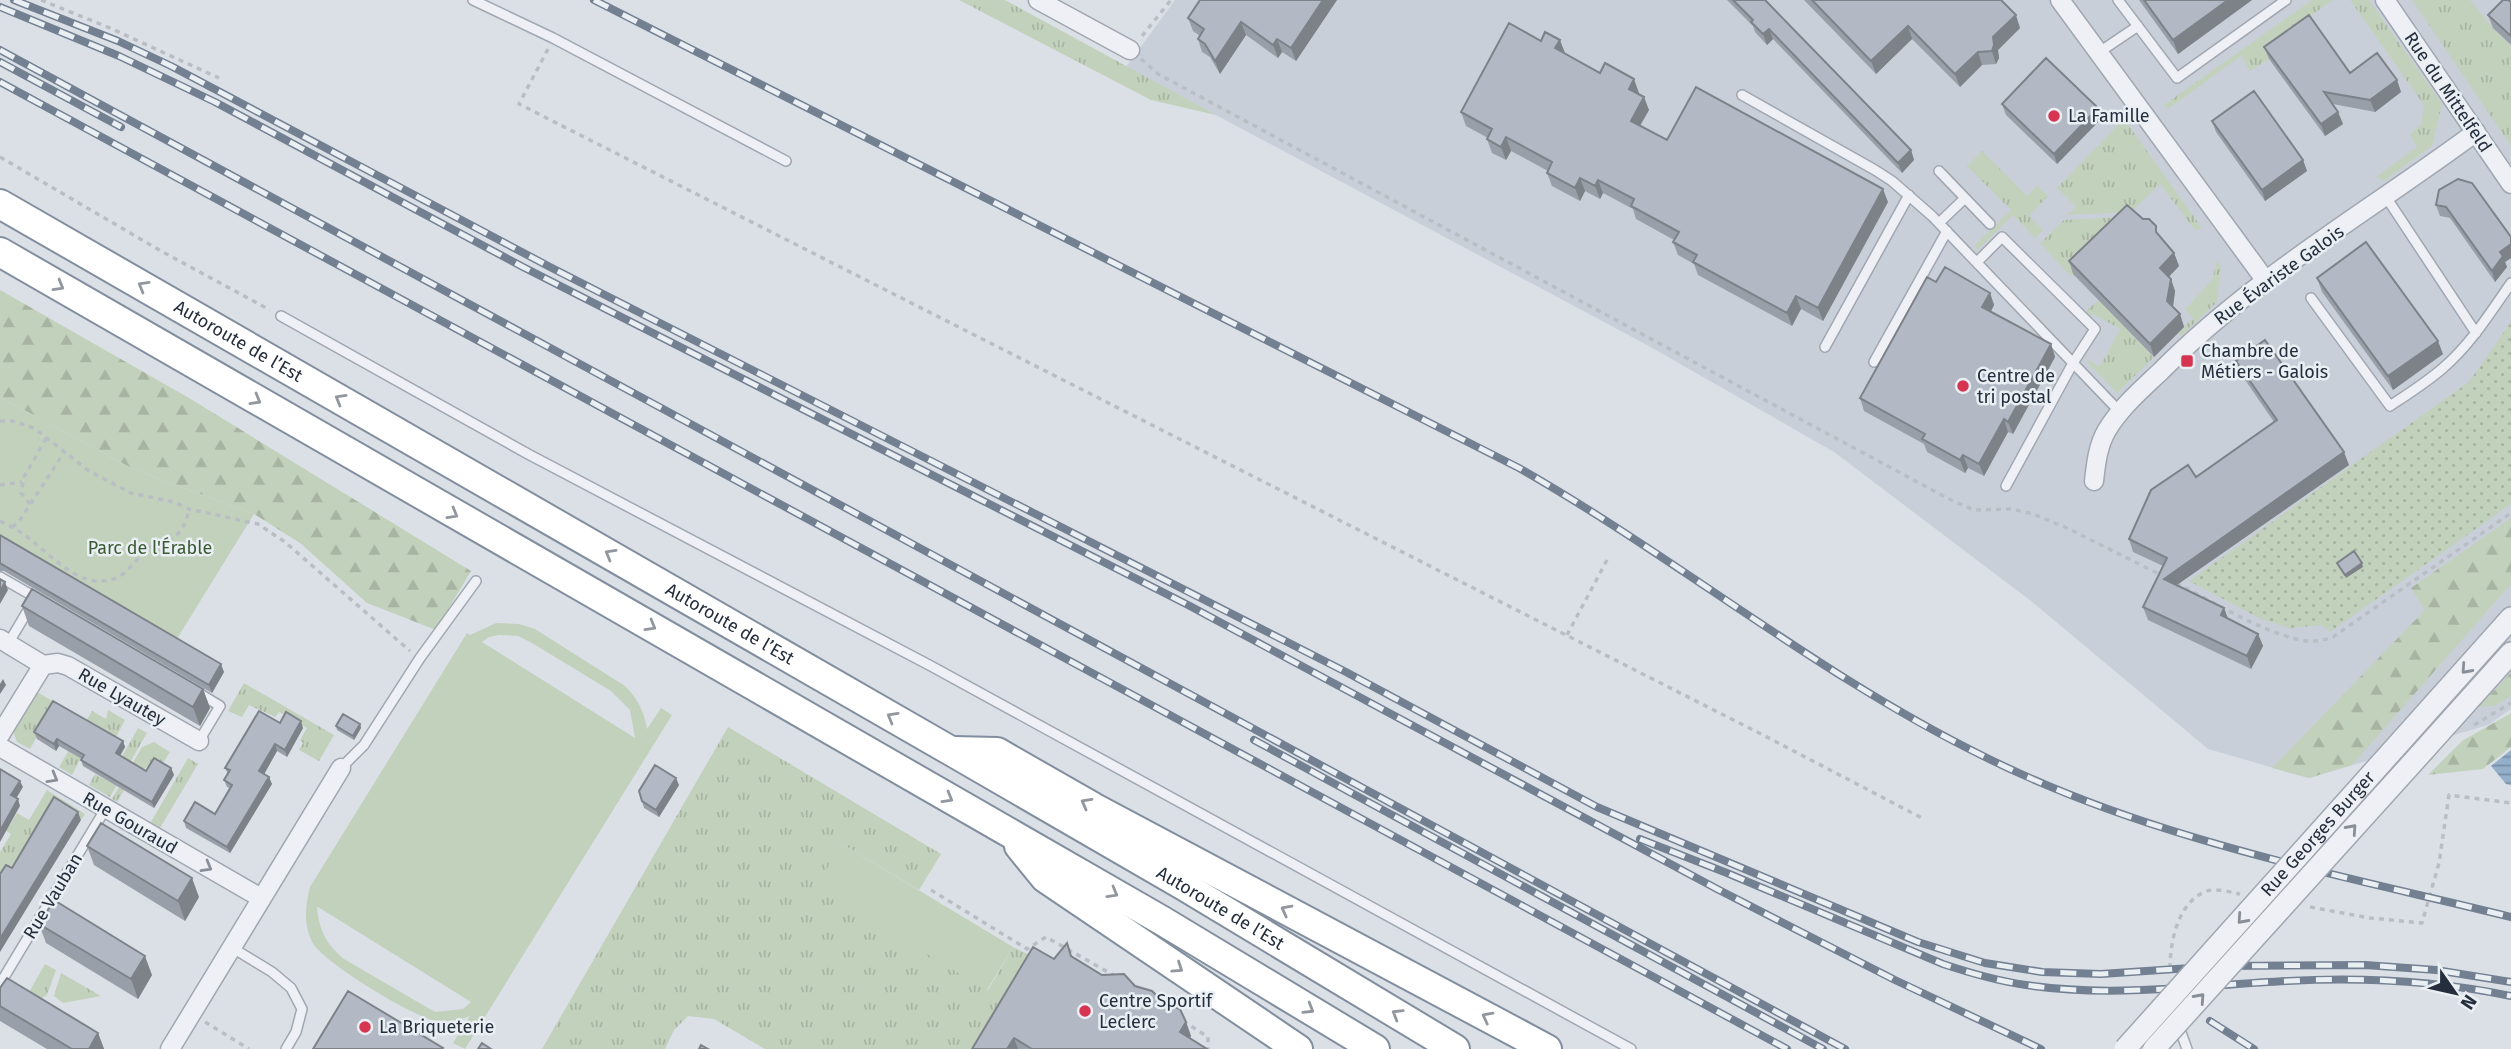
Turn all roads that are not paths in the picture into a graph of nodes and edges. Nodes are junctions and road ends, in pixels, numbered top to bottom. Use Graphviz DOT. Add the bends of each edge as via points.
graph roads {
  1 [pos="473,0"];
  2 [pos="1038,0"];
  3 [pos="2060,0"];
  4 [pos="2118,0"];
  5 [pos="2286,0"];
  6 [pos="2385,0"];
  7 [pos="2138,26"];
  8 [pos="1130,50"];
  9 [pos="2098,53"];
  10 [pos="1742,95"];
  11 [pos="2476,132"];
  12 [pos="786,161"];
  13 [pos="1939,171"];
  14 [pos="2511,184"];
  15 [pos="1909,195"];
  16 [pos="2386,197"];
  17 [pos="1965,198"];
  18 [pos="0,204"];
  19 [pos="1939,223"];
  20 [pos="1990,224"];
  21 [pos="1947,231"];
  22 [pos="0,252"];
  23 [pos="1977,262"];
  24 [pos="2266,281"];
  25 [pos="2511,283"];
  26 [pos="2311,298"];
  27 [pos="281,316"];
  28 [pos="2476,333"];
  29 [pos="1825,348"];
  30 [pos="1874,362"];
  31 [pos="2073,363"];
  32 [pos="2120,412"];
  33 [pos="2094,481"];
  34 [pos="2007,486"];
  35 [pos="0,577"];
  36 [pos="476,581"];
  37 [pos="35,597"];
  38 [pos="47,604"];
  39 [pos="2511,618"];
  40 [pos="4,642"];
  41 [pos="2511,653"];
  42 [pos="43,664"];
  43 [pos="185,685"];
  44 [pos="0,735"];
  45 [pos="199,741"];
  46 [pos="0,747"];
  47 [pos="951,751"];
  48 [pos="341,768"];
  49 [pos="106,808"];
  50 [pos="1011,835"];
  51 [pos="261,898"];
  52 [pos="231,947"];
  53 [pos="0,984"];
  54 [pos="2173,1002"];
  55 [pos="170,1049"];
  56 [pos="286,1049"];
  57 [pos="1298,1049"];
  58 [pos="1375,1049"];
  59 [pos="1455,1049"];
  60 [pos="1547,1049"];
  61 [pos="1632,1049"];
  62 [pos="2125,1049"];
  63 [pos="2154,1049"];
  64 [pos="2187,1049"];
  1 -- 12 [label="lane"];
  2 -- 8 [label="street"];
  3 -- 9 [label="street"];
  4 -- 7 [label="lane"];
  5 -- 7 [label="lane" via="2177,78"];
  6 -- 11 [label="street, Rue du Mittelfeld"];
  7 -- 9 [label="lane"];
  9 -- 24 [label="street"];
  10 -- 15 [label="lane" via="1875,170"];
  11 -- 14 [label="street, Rue du Mittelfeld"];
  11 -- 16 [label="street, Rue Évariste Galois"];
  13 -- 17 [label="lane"];
  15 -- 19 [label="lane"];
  15 -- 29 [label="lane"];
  16 -- 24 [label="street, Rue Évariste Galois"];
  16 -- 28 [label="lane"];
  17 -- 19 [label="lane"];
  17 -- 20 [label="lane"];
  47 -- 18 [label="highway, Autoroute de l’Est, one-way"];
  19 -- 21 [label="lane"];
  21 -- 23 [label="lane"];
  21 -- 30 [label="lane"];
  22 -- 50 [label="highway, one-way"];
  23 -- 31 [label="lane"];
  23 -- 31 [label="lane" via="2002,237 2095,329"];
  24 -- 32 [label="street, Rue Évariste Galois" via="2211,325"];
  25 -- 28 [label="lane"];
  26 -- 28 [label="lane" via="2390,406 2442,370"];
  27 -- 61 [label="lane" via="528,454 931,666"];
  31 -- 32 [label="lane"];
  31 -- 34 [label="lane"];
  32 -- 33 [label="street, Rue Évariste Galois" via="2099,449"];
  35 -- 37 [label="lane"];
  36 -- 48 [label="lane" via="364,745"];
  37 -- 38 [label="lane"];
  37 -- 40 [label="lane"];
  39 -- 62 [label="street, Rue Georges Burger, one-way, bridge"];
  40 -- 42 [label="street, Rue Lyautey"];
  63 -- 41 [label="street, Rue Georges Burger, one-way, bridge"];
  42 -- 44 [label="street"];
  42 -- 45 [label="street, Rue Lyautey" via="68,666"];
  43 -- 45 [label="lane" via="220,705"];
  46 -- 49 [label="street, Rue Gouraud, one-way"];
  59 -- 47 [label="highway, Autoroute de l’Est, one-way"];
  60 -- 47 [label="highway, one-way" via="997,752"];
  48 -- 51 [label="street"];
  49 -- 51 [label="street, Rue Gouraud, one-way"];
  49 -- 53 [label="lane, Rue Vauban"];
  50 -- 57 [label="highway, one-way" via="1045,878"];
  50 -- 58 [label="highway, one-way"];
  51 -- 52 [label="street"];
  52 -- 55 [label="street"];
  52 -- 56 [label="lane" via="291,988 302,1009"];
  54 -- 64 [label="lane"];
}
